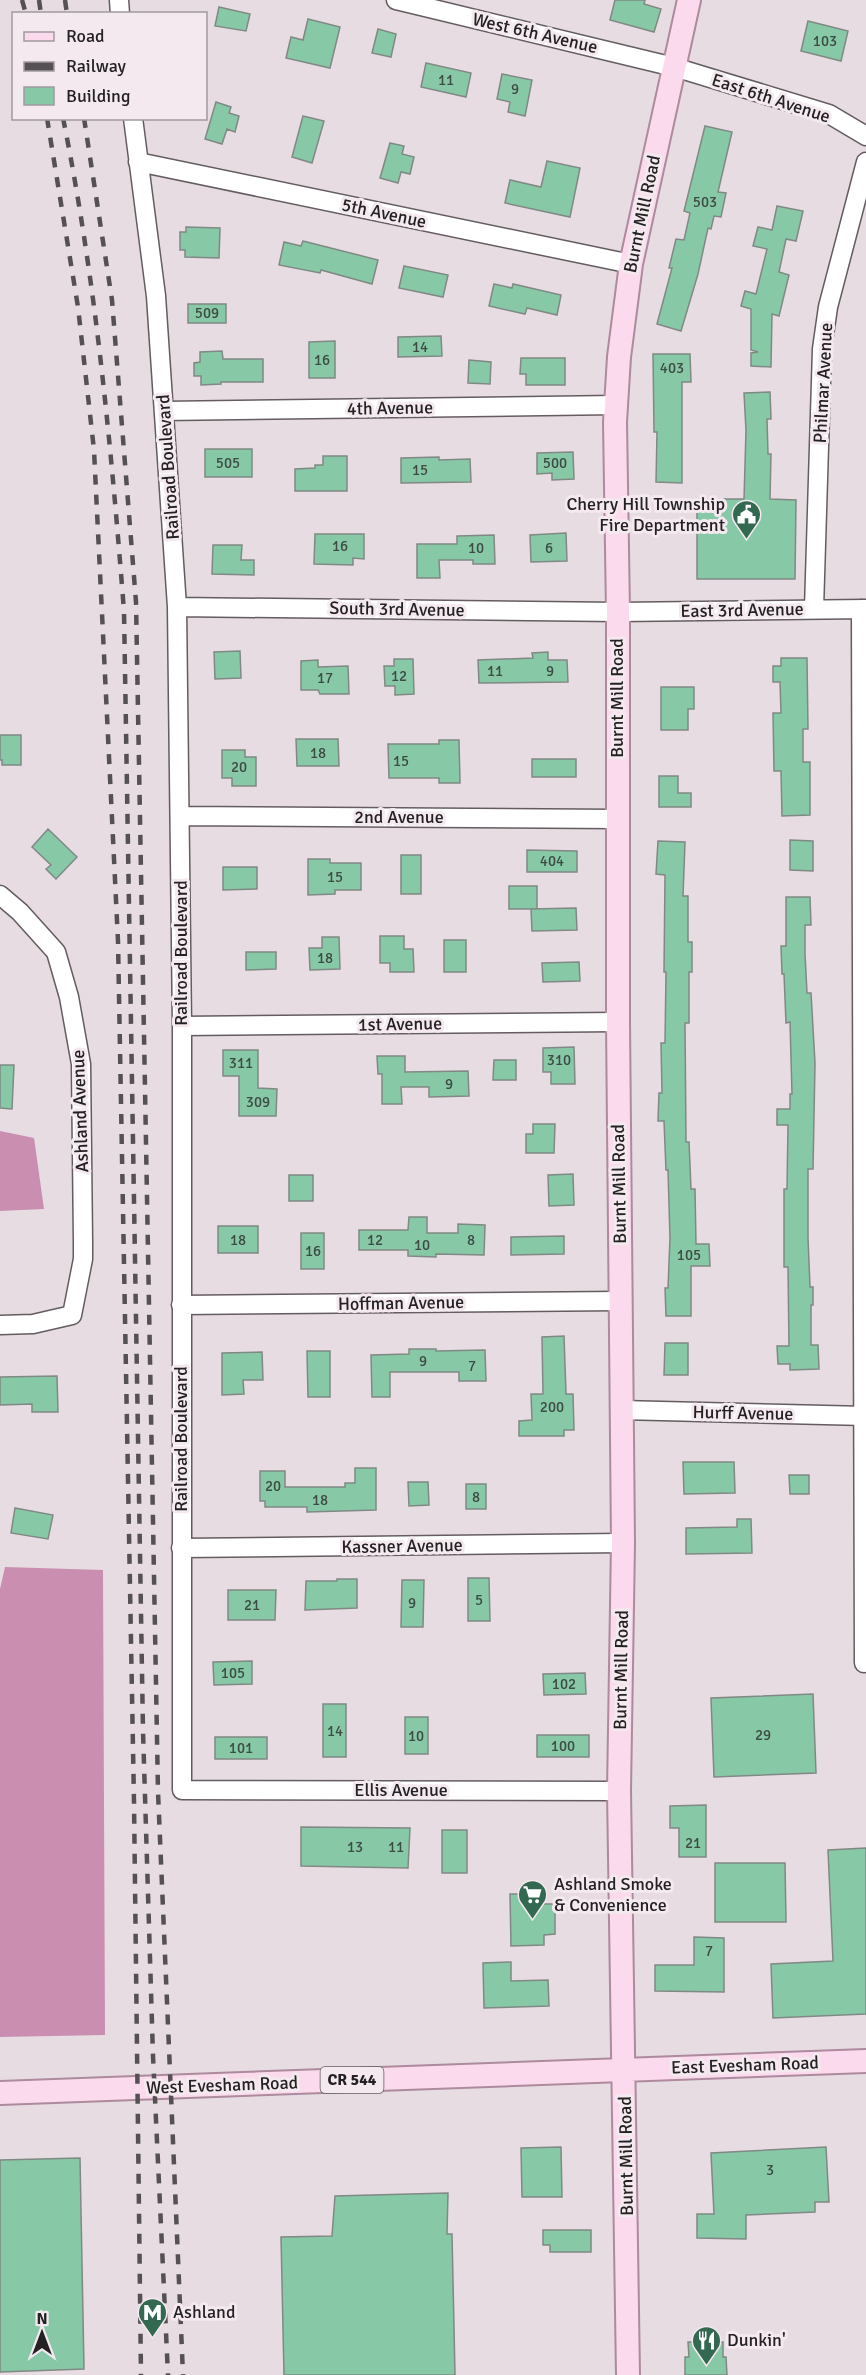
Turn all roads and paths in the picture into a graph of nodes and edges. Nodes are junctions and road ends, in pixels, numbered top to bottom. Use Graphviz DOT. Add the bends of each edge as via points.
graph roads {
  1 [pos="396,0"];
  2 [pos="689,0"];
  3 [pos="674,67"];
  4 [pos="133,120"];
  5 [pos="866,136"];
  6 [pos="138,162"];
  7 [pos="866,162"];
  8 [pos="631,264"];
  9 [pos="616,405"];
  10 [pos="164,411"];
  11 [pos="177,607"];
  12 [pos="814,609"];
  13 [pos="863,609"];
  14 [pos="618,612"];
  15 [pos="180,816"];
  16 [pos="617,819"];
  17 [pos="0,895"];
  18 [pos="618,1022"];
  19 [pos="182,1026"];
  20 [pos="621,1301"];
  21 [pos="181,1305"];
  22 [pos="0,1325"];
  23 [pos="621,1410"];
  24 [pos="865,1416"];
  25 [pos="623,1544"];
  26 [pos="181,1548"];
  27 [pos="864,1663"];
  28 [pos="182,1790"];
  29 [pos="619,1791"];
  30 [pos="866,2061"];
  31 [pos="625,2070"];
  32 [pos="0,2093"];
  33 [pos="628,2375"];
  1 -- 3 [label="street, West 6th Avenue"];
  2 -- 3 [label="main road, Burnt Mill Road"];
  3 -- 5 [label="street, East 6th Avenue" via="829,114"];
  3 -- 8 [label="main road, Burnt Mill Road"];
  4 -- 6 [label="street, Railroad Boulevard"];
  6 -- 8 [label="street, 5th Avenue"];
  6 -- 10 [label="street, Railroad Boulevard" via="156,296"];
  7 -- 12 [label="street, Philmar Avenue" via="828,307 822,349"];
  8 -- 9 [label="main road, Burnt Mill Road"];
  9 -- 10 [label="street, 4th Avenue"];
  9 -- 14 [label="main road, Burnt Mill Road"];
  10 -- 11 [label="street, Railroad Boulevard"];
  11 -- 14 [label="street, South 3rd Avenue"];
  11 -- 15 [label="street, Railroad Boulevard"];
  12 -- 13 [label="street, East 3rd Avenue"];
  12 -- 14 [label="street, East 3rd Avenue"];
  13 -- 24 [label="street"];
  14 -- 16 [label="main road, Burnt Mill Road"];
  15 -- 16 [label="street, 2nd Avenue"];
  15 -- 19 [label="street, Railroad Boulevard"];
  16 -- 18 [label="main road, Burnt Mill Road"];
  17 -- 22 [label="street, Ashland Avenue" via="56,952 69,997 81,1064 83,1259 72,1315 33,1324"];
  18 -- 19 [label="street, 1st Avenue"];
  18 -- 20 [label="main road, Burnt Mill Road"];
  19 -- 21 [label="street, Railroad Boulevard"];
  20 -- 21 [label="street, Hoffman Avenue"];
  20 -- 23 [label="main road, Burnt Mill Road"];
  21 -- 26 [label="street, Railroad Boulevard"];
  23 -- 24 [label="street, Hurff Avenue"];
  23 -- 25 [label="main road, Burnt Mill Road"];
  24 -- 27 [label="street"];
  25 -- 26 [label="street, Kassner Avenue"];
  25 -- 29 [label="main road, Burnt Mill Road"];
  26 -- 28 [label="street, Railroad Boulevard"];
  28 -- 29 [label="street, Ellis Avenue"];
  29 -- 31 [label="main road, Burnt Mill Road"];
  30 -- 31 [label="main road, East Evesham Road / CR 544"];
  31 -- 32 [label="main road, West Evesham Road / CR 544"];
  31 -- 33 [label="main road, Burnt Mill Road"];
}
